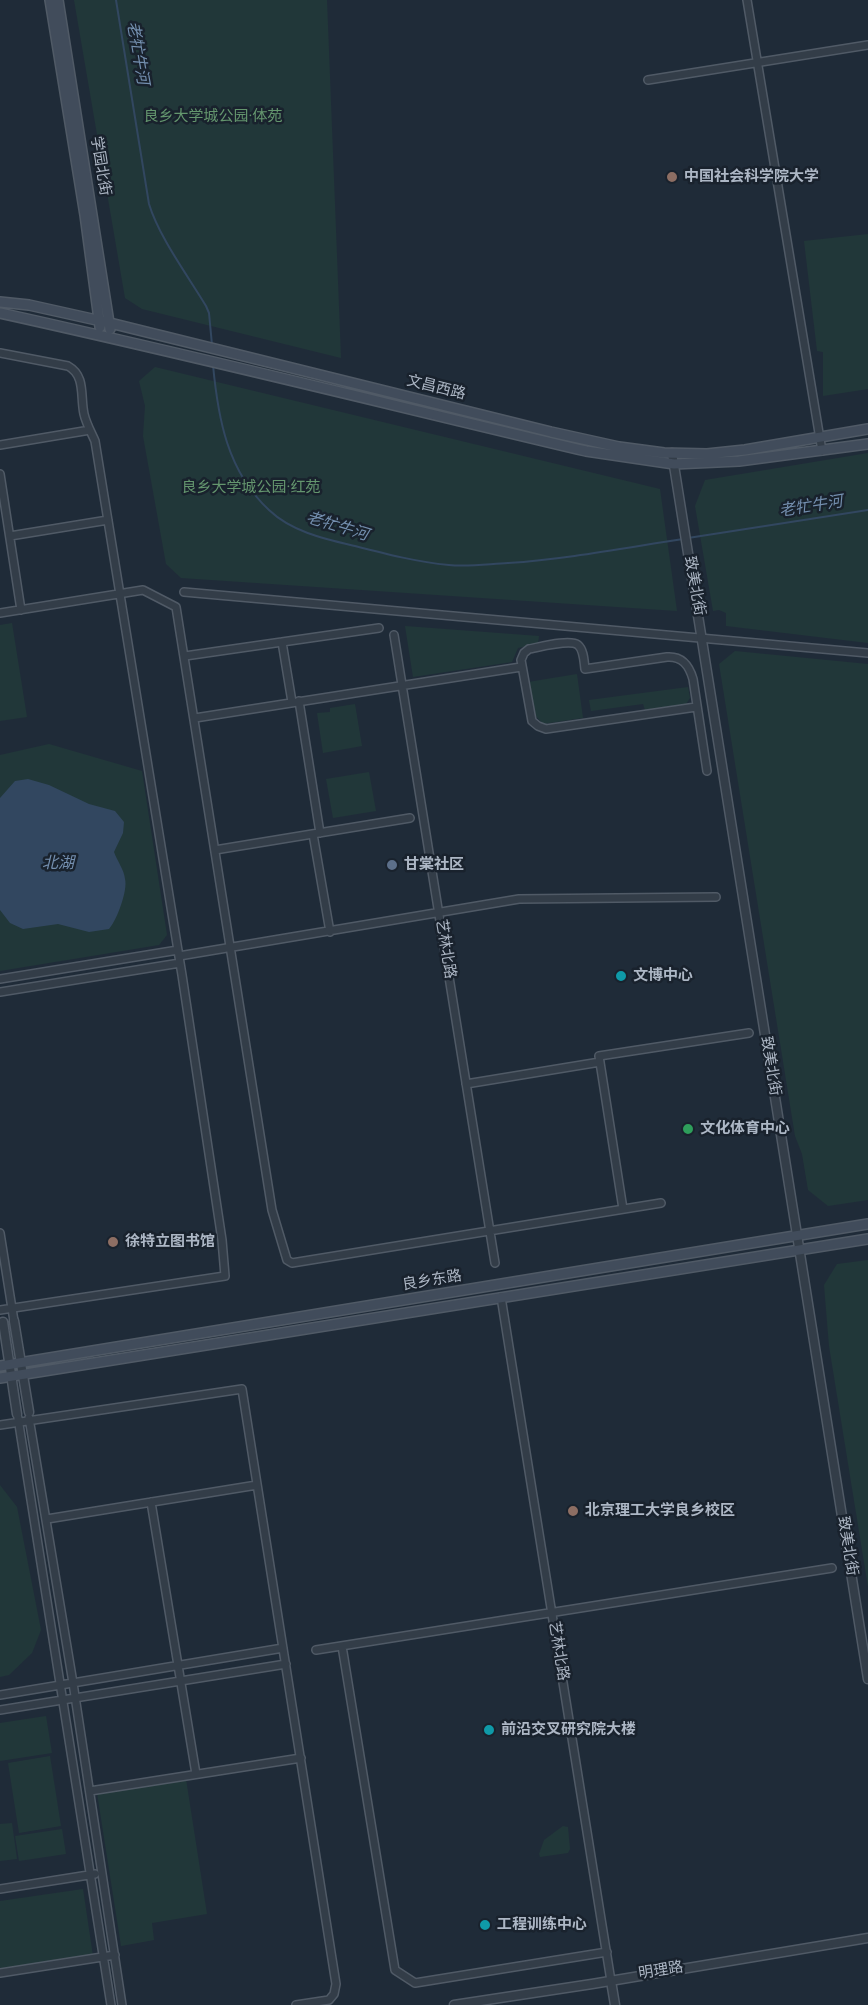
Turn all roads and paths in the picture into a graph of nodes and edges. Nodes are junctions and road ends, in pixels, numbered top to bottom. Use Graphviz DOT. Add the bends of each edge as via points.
graph roads {
  1 [pos="50,0"];
  2 [pos="58,0"];
  3 [pos="747,0"];
  4 [pos="868,45"];
  5 [pos="758,61"];
  6 [pos="648,80"];
  7 [pos="0,302"];
  8 [pos="0,313"];
  9 [pos="105,322"];
  10 [pos="102,335"];
  11 [pos="112,337"];
  12 [pos="0,353"];
  13 [pos="868,429"];
  14 [pos="90,430"];
  15 [pos="819,438"];
  16 [pos="868,444"];
  17 [pos="0,445"];
  18 [pos="822,451"];
  19 [pos="672,453"];
  20 [pos="674,464"];
  21 [pos="0,474"];
  22 [pos="3,507"];
  23 [pos="108,520"];
  24 [pos="10,536"];
  25 [pos="184,592"];
  26 [pos="120,594"];
  27 [pos="21,610"];
  28 [pos="0,613"];
  29 [pos="379,628"];
  30 [pos="394,634"];
  31 [pos="703,637"];
  32 [pos="282,642"];
  33 [pos="868,653"];
  34 [pos="185,656"];
  35 [pos="521,667"];
  36 [pos="402,685"];
  37 [pos="296,702"];
  38 [pos="696,707"];
  39 [pos="195,718"];
  40 [pos="706,771"];
  41 [pos="411,818"];
  42 [pos="317,833"];
  43 [pos="215,850"];
  44 [pos="716,897"];
  45 [pos="439,913"];
  46 [pos="330,932"];
  47 [pos="231,948"];
  48 [pos="179,956"];
  49 [pos="0,979"];
  50 [pos="0,992"];
  51 [pos="749,1033"];
  52 [pos="600,1062"];
  53 [pos="466,1084"];
  54 [pos="661,1203"];
  55 [pos="623,1209"];
  56 [pos="868,1224"];
  57 [pos="490,1230"];
  58 [pos="0,1233"];
  59 [pos="797,1236"];
  60 [pos="868,1239"];
  61 [pos="799,1250"];
  62 [pos="495,1263"];
  63 [pos="501,1297"];
  64 [pos="12,1308"];
  65 [pos="0,1309"];
  66 [pos="14,1320"];
  67 [pos="3,1322"];
  68 [pos="265,1323"];
  69 [pos="267,1334"];
  70 [pos="21,1362"];
  71 [pos="5,1365"];
  72 [pos="23,1374"];
  73 [pos="11,1376"];
  74 [pos="0,1378"];
  75 [pos="29,1416"];
  76 [pos="18,1418"];
  77 [pos="0,1425"];
  78 [pos="257,1485"];
  79 [pos="151,1502"];
  80 [pos="47,1519"];
  81 [pos="832,1568"];
  82 [pos="552,1612"];
  83 [pos="342,1646"];
  84 [pos="283,1648"];
  85 [pos="316,1650"];
  86 [pos="286,1664"];
  87 [pos="178,1666"];
  88 [pos="868,1679"];
  89 [pos="180,1682"];
  90 [pos="73,1683"];
  91 [pos="61,1685"];
  92 [pos="0,1695"];
  93 [pos="76,1698"];
  94 [pos="63,1700"];
  95 [pos="0,1710"];
  96 [pos="301,1758"];
  97 [pos="196,1774"];
  98 [pos="90,1791"];
  99 [pos="102,1873"];
  100 [pos="91,1875"];
  101 [pos="0,1889"];
  102 [pos="868,1938"];
  103 [pos="607,1952"];
  104 [pos="115,1955"];
  105 [pos="104,1956"];
  106 [pos="0,1973"];
  107 [pos="611,1981"];
  108 [pos="111,2005"];
  109 [pos="123,2005"];
  110 [pos="296,2005"];
  111 [pos="454,2005"];
  112 [pos="615,2005"];
  1 -- 9 [label="main road, 学园北街"];
  2 -- 9 [label="main road, 学园北街"];
  3 -- 5 [label="street"];
  4 -- 5 [label="street"];
  5 -- 6 [label="street"];
  5 -- 15 [label="street"];
  7 -- 9 [label="main road, 文昌西路"];
  8 -- 10 [label="main road, 文昌西路"];
  9 -- 10 [label="main road, 学园北街"];
  9 -- 11 [label="main road, 学园北街"];
  9 -- 19 [label="main road, 文昌西路" via="551,432 619,447"];
  10 -- 11 [label="main road, 文昌西路"];
  11 -- 20 [label="main road, 文昌西路" via="586,451"];
  12 -- 14 [label="street" via="68,366 76,371"];
  13 -- 15 [label="main road, 文昌西路"];
  14 -- 17 [label="street"];
  14 -- 23 [label="street"];
  15 -- 18 [label="street"];
  15 -- 19 [label="main road, 文昌西路" via="707,454"];
  16 -- 18 [label="main road, 文昌西路"];
  18 -- 20 [label="main road, 文昌西路"];
  19 -- 20 [label="street, 致美北街"];
  20 -- 31 [label="street, 致美北街"];
  21 -- 22 [label="street"];
  22 -- 24 [label="street"];
  23 -- 24 [label="street"];
  23 -- 26 [label="street"];
  24 -- 27 [label="street"];
  25 -- 31 [label="street"];
  26 -- 27 [label="street"];
  26 -- 34 [label="street" via="143,590 176,607"];
  26 -- 48 [label="street"];
  27 -- 28 [label="street"];
  29 -- 32 [label="street"];
  30 -- 36 [label="street, 艺林北路"];
  31 -- 33 [label="street"];
  31 -- 59 [label="street, 致美北街"];
  32 -- 34 [label="street"];
  32 -- 37 [label="street"];
  34 -- 39 [label="street"];
  35 -- 36 [label="street"];
  35 -- 38 [label="street" via="532,721 546,729"];
  35 -- 38 [label="street" via="529,649 571,642 582,651 585,669 674,656 688,665"];
  36 -- 37 [label="street"];
  36 -- 45 [label="street, 艺林北路"];
  37 -- 39 [label="street"];
  37 -- 42 [label="street"];
  38 -- 40 [label="street"];
  39 -- 43 [label="street"];
  41 -- 42 [label="street"];
  42 -- 43 [label="street"];
  42 -- 46 [label="street"];
  43 -- 47 [label="street"];
  44 -- 45 [label="street" via="519,899"];
  45 -- 46 [label="street"];
  45 -- 53 [label="street, 艺林北路"];
  46 -- 47 [label="street"];
  47 -- 48 [label="street"];
  47 -- 57 [label="street" via="272,1210 287,1260 292,1263"];
  48 -- 49 [label="street"];
  48 -- 50 [label="street"];
  48 -- 64 [label="street" via="225,1276"];
  51 -- 52 [label="street" via="599,1056"];
  52 -- 53 [label="street"];
  52 -- 55 [label="street"];
  53 -- 57 [label="street, 艺林北路"];
  54 -- 55 [label="street"];
  55 -- 57 [label="street"];
  56 -- 59 [label="main road, 良乡东路"];
  57 -- 62 [label="street, 艺林北路"];
  58 -- 64 [label="street"];
  59 -- 61 [label="street, 致美北街"];
  59 -- 68 [label="main road, 良乡东路"];
  60 -- 61 [label="main road, 良乡东路"];
  61 -- 63 [label="main road, 良乡东路"];
  61 -- 88 [label="street, 致美北街"];
  63 -- 69 [label="main road, 良乡东路"];
  63 -- 82 [label="street, 艺林北路"];
  64 -- 65 [label="street"];
  64 -- 66 [label="street"];
  65 -- 67 [label="street"];
  66 -- 70 [label="street"];
  67 -- 71 [label="street"];
  68 -- 69 [label="main road"];
  68 -- 70 [label="main road, 良乡东路"];
  69 -- 72 [label="main road, 良乡东路"];
  70 -- 71 [label="main road, 良乡东路"];
  70 -- 72 [label="street"];
  71 -- 73 [label="street"];
  72 -- 73 [label="main road, 良乡东路"];
  72 -- 75 [label="street"];
  73 -- 74 [label="main road, 良乡东路"];
  73 -- 76 [label="street"];
  75 -- 76 [label="street"];
  75 -- 78 [label="street" via="242,1389"];
  75 -- 80 [label="street"];
  76 -- 77 [label="street"];
  76 -- 91 [label="street"];
  78 -- 79 [label="street"];
  78 -- 84 [label="street"];
  79 -- 80 [label="street"];
  79 -- 87 [label="street"];
  80 -- 90 [label="street"];
  81 -- 82 [label="street"];
  82 -- 83 [label="street"];
  82 -- 103 [label="street, 艺林北路"];
  83 -- 85 [label="street"];
  83 -- 103 [label="street" via="395,1970 415,1983"];
  84 -- 86 [label="street"];
  84 -- 87 [label="street"];
  86 -- 89 [label="street"];
  86 -- 96 [label="street"];
  87 -- 89 [label="street"];
  87 -- 90 [label="street"];
  89 -- 93 [label="street"];
  89 -- 97 [label="street"];
  90 -- 91 [label="street"];
  90 -- 93 [label="street"];
  91 -- 92 [label="street"];
  91 -- 94 [label="street"];
  93 -- 94 [label="street"];
  93 -- 98 [label="street"];
  94 -- 95 [label="street"];
  94 -- 100 [label="street"];
  96 -- 97 [label="street"];
  96 -- 110 [label="street" via="336,1984 329,2000"];
  97 -- 98 [label="street"];
  98 -- 99 [label="street"];
  99 -- 100 [label="street"];
  99 -- 104 [label="street"];
  100 -- 101 [label="street"];
  100 -- 105 [label="street"];
  102 -- 107 [label="street, 明理路"];
  103 -- 107 [label="street, 艺林北路"];
  104 -- 105 [label="street"];
  104 -- 109 [label="street"];
  105 -- 106 [label="street"];
  105 -- 108 [label="street"];
  107 -- 111 [label="street, 明理路"];
  107 -- 112 [label="street, 艺林北路"];
}
